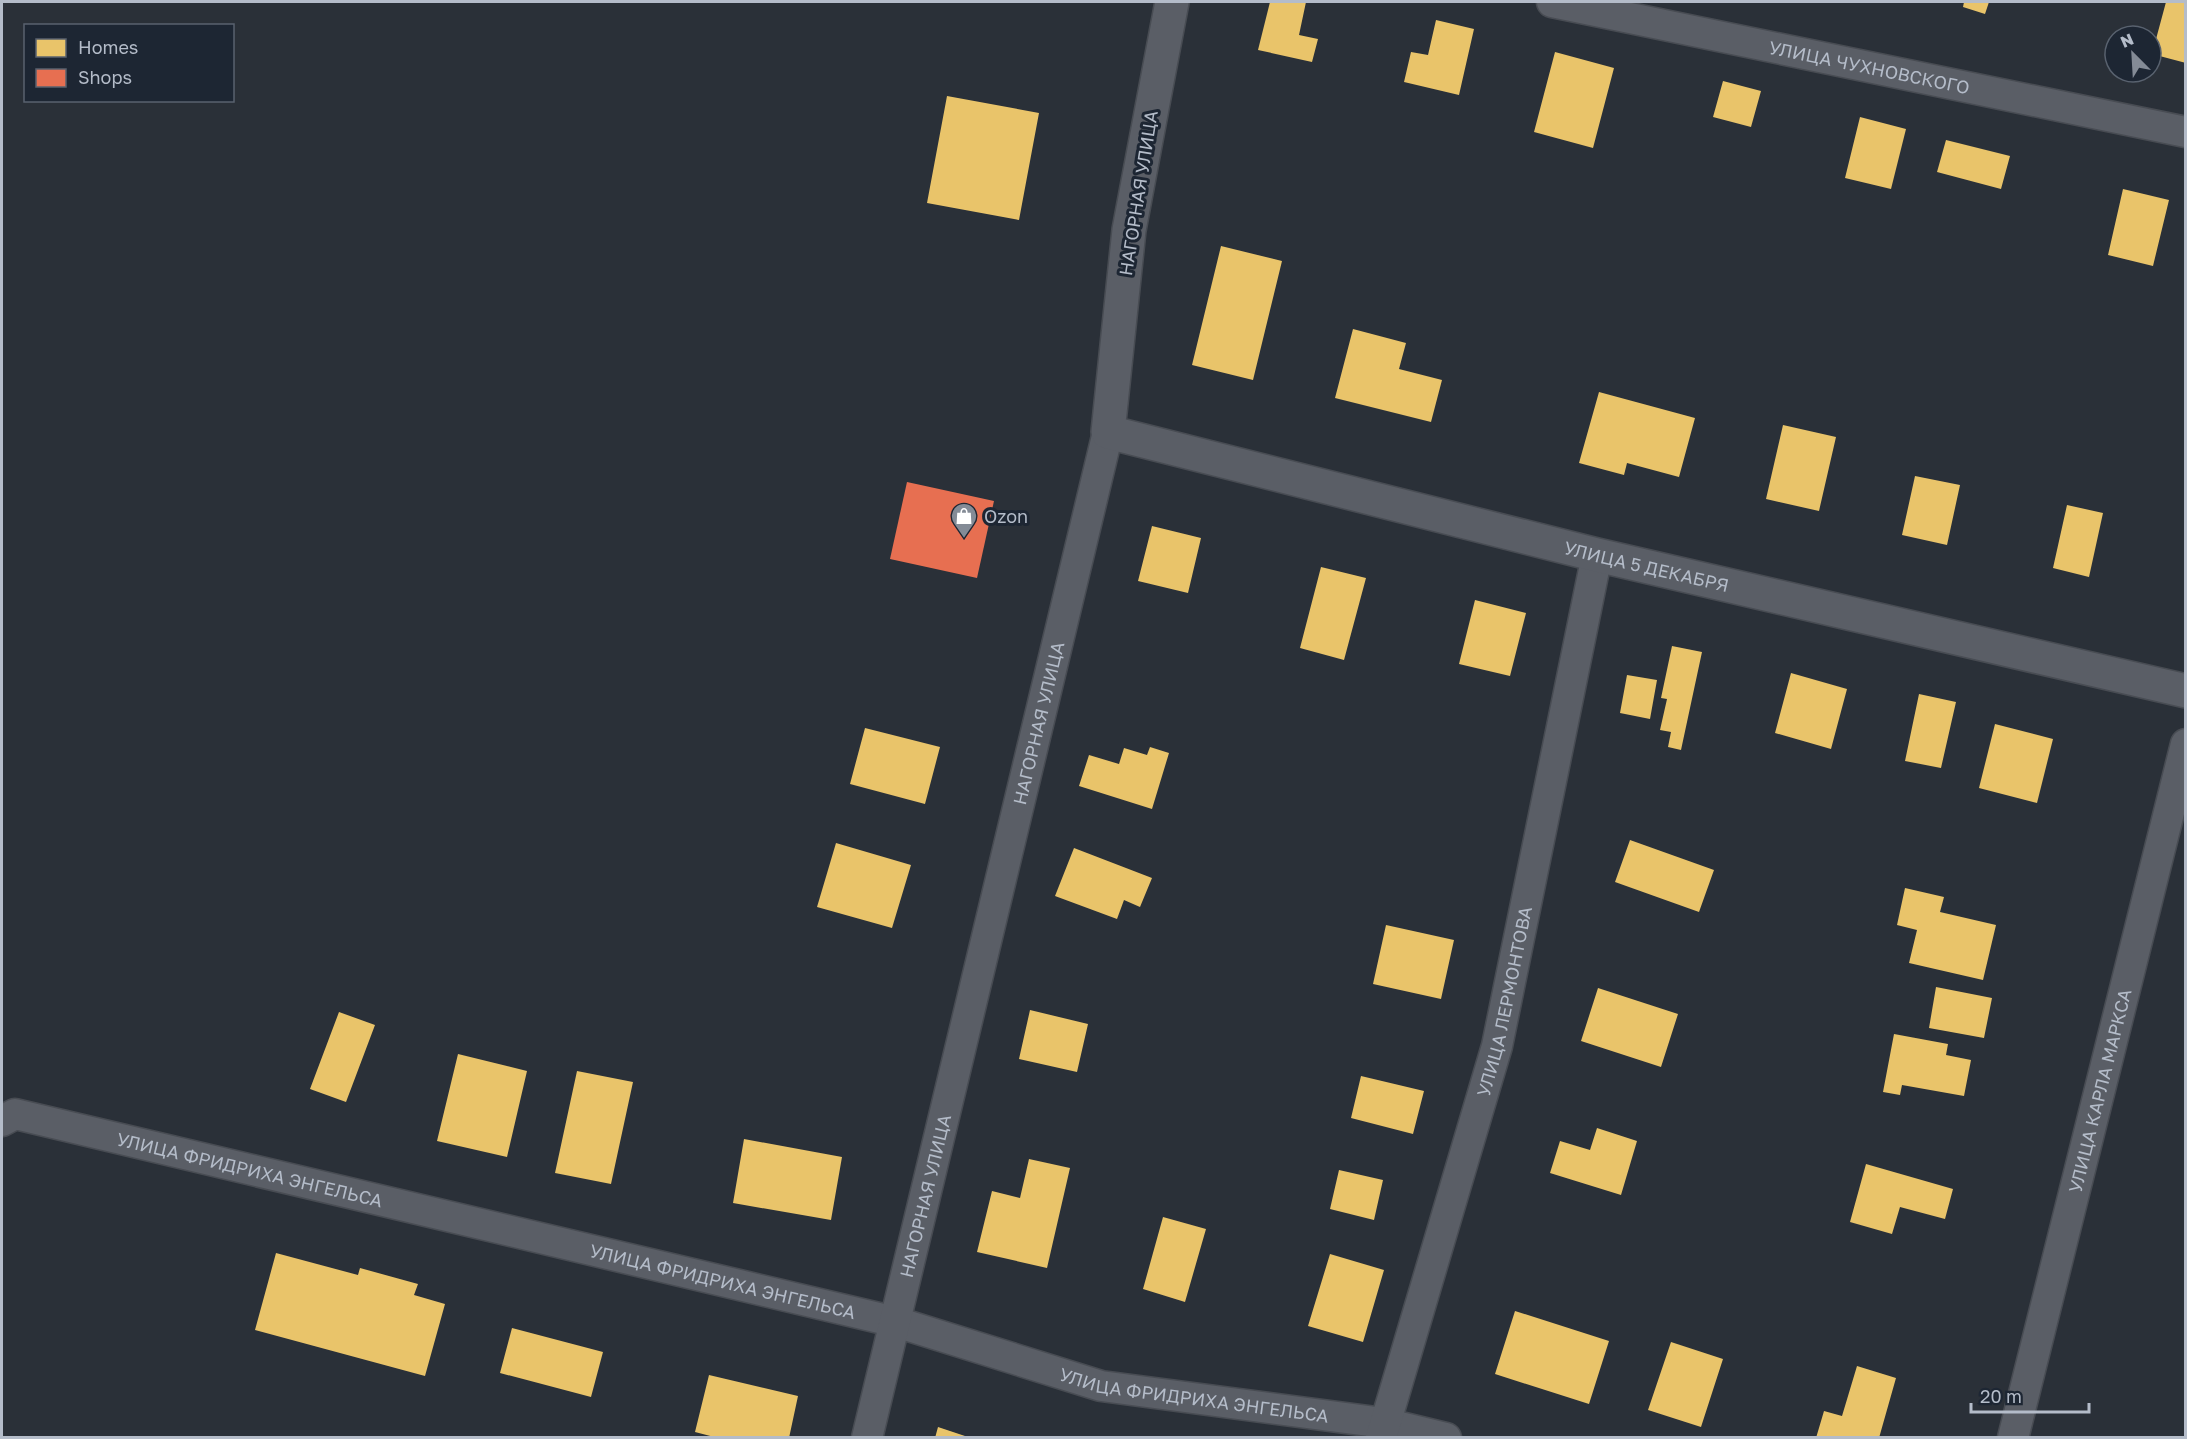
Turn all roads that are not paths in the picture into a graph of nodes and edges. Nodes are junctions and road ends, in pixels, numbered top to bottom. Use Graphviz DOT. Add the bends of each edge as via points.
graph roads {
  1 [pos="1172,2"];
  2 [pos="1552,2"];
  3 [pos="2186,132"];
  4 [pos="1108,432"];
  5 [pos="1598,555"];
  6 [pos="2186,691"];
  7 [pos="2186,744"];
  8 [pos="2,1121"];
  9 [pos="896,1322"];
  10 [pos="1382,1430"];
  11 [pos="867,1437"];
  12 [pos="1446,1437"];
  13 [pos="2013,1437"];
  1 -- 4 [label="street, НАГОРНАЯ УЛИЦА" via="1128,230"];
  2 -- 3 [label="street, УЛИЦА ЧУХНОВСКОГО"];
  4 -- 5 [label="street, УЛИЦА 5 ДЕКАБРЯ"];
  4 -- 9 [label="street, НАГОРНАЯ УЛИЦА"];
  5 -- 6 [label="street, УЛИЦА 5 ДЕКАБРЯ"];
  5 -- 10 [label="street, УЛИЦА ЛЕРМОНТОВА" via="1497,1046"];
  7 -- 13 [label="street, УЛИЦА КАРЛА МАРКСА"];
  8 -- 9 [label="street, УЛИЦА ФРИДРИХА ЭНГЕЛЬСА" via="15,1114"];
  9 -- 10 [label="street, УЛИЦА ФРИДРИХА ЭНГЕЛЬСА" via="1101,1386"];
  9 -- 11 [label="street, НАГОРНАЯ УЛИЦА"];
  10 -- 12 [label="street, УЛИЦА ФРИДРИХА ЭНГЕЛЬСА"];
}
